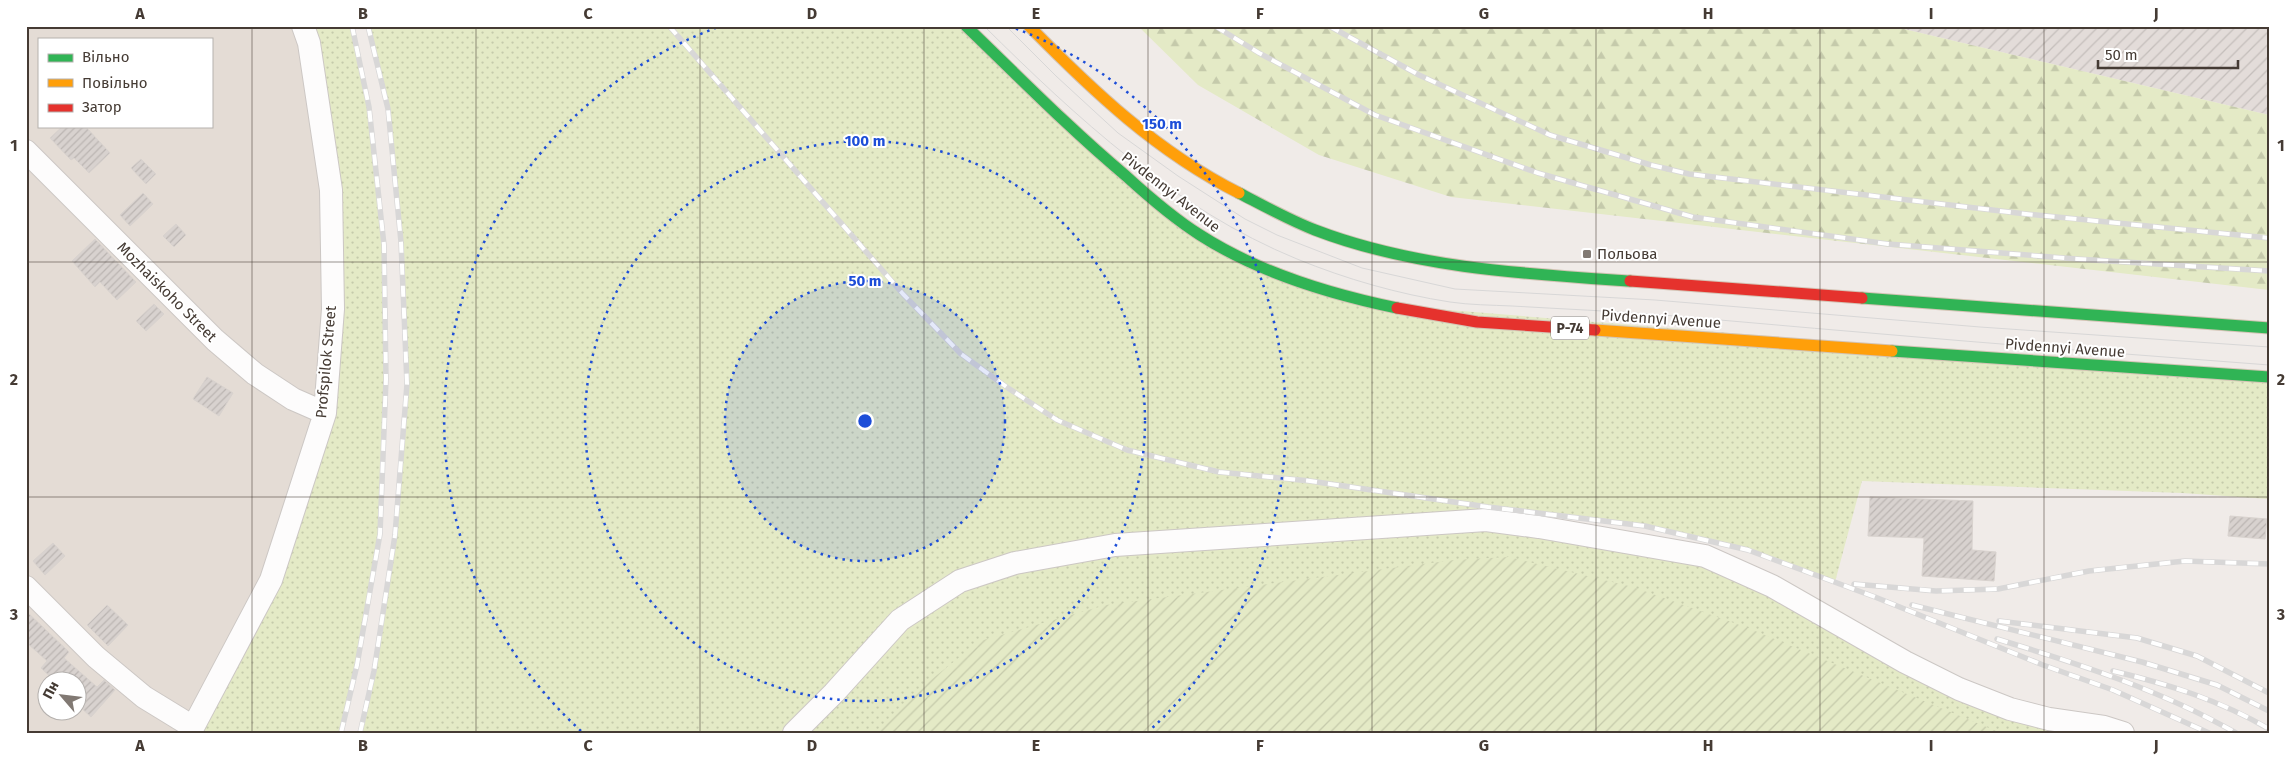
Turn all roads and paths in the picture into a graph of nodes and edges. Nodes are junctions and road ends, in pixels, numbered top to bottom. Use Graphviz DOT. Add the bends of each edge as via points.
graph roads {
  1 [pos="303,26"];
  2 [pos="966,26"];
  3 [pos="1028,26"];
  4 [pos="26,151"];
  5 [pos="2269,328"];
  6 [pos="2269,377"];
  7 [pos="324,413"];
  8 [pos="26,588"];
  9 [pos="191,730"];
  10 [pos="794,733"];
  11 [pos="2123,733"];
  1 -- 7 [label="street, Profspilok Street" via="309,42 331,190 333,309"];
  2 -- 6 [label="main road, Pivdennyi Avenue / Р-74" via="1100,155 1152,200 1207,240 1286,276 1375,304 1457,320"];
  3 -- 5 [label="main road, Pivdennyi Avenue" via="1091,88 1166,150 1206,176 1281,215 1327,234 1414,257 1574,277"];
  4 -- 7 [label="street, Mozhaiskoho Street" via="215,340 255,374 293,399"];
  7 -- 9 [label="street, Profspilok Street" via="271,580"];
  8 -- 9 [label="street" via="96,657"];
  10 -- 11 [label="street" via="900,620 960,581 1015,563 1115,545 1486,520 1705,556 1772,586 1905,662 1960,689 2010,709 2049,719 2104,726"];
}
